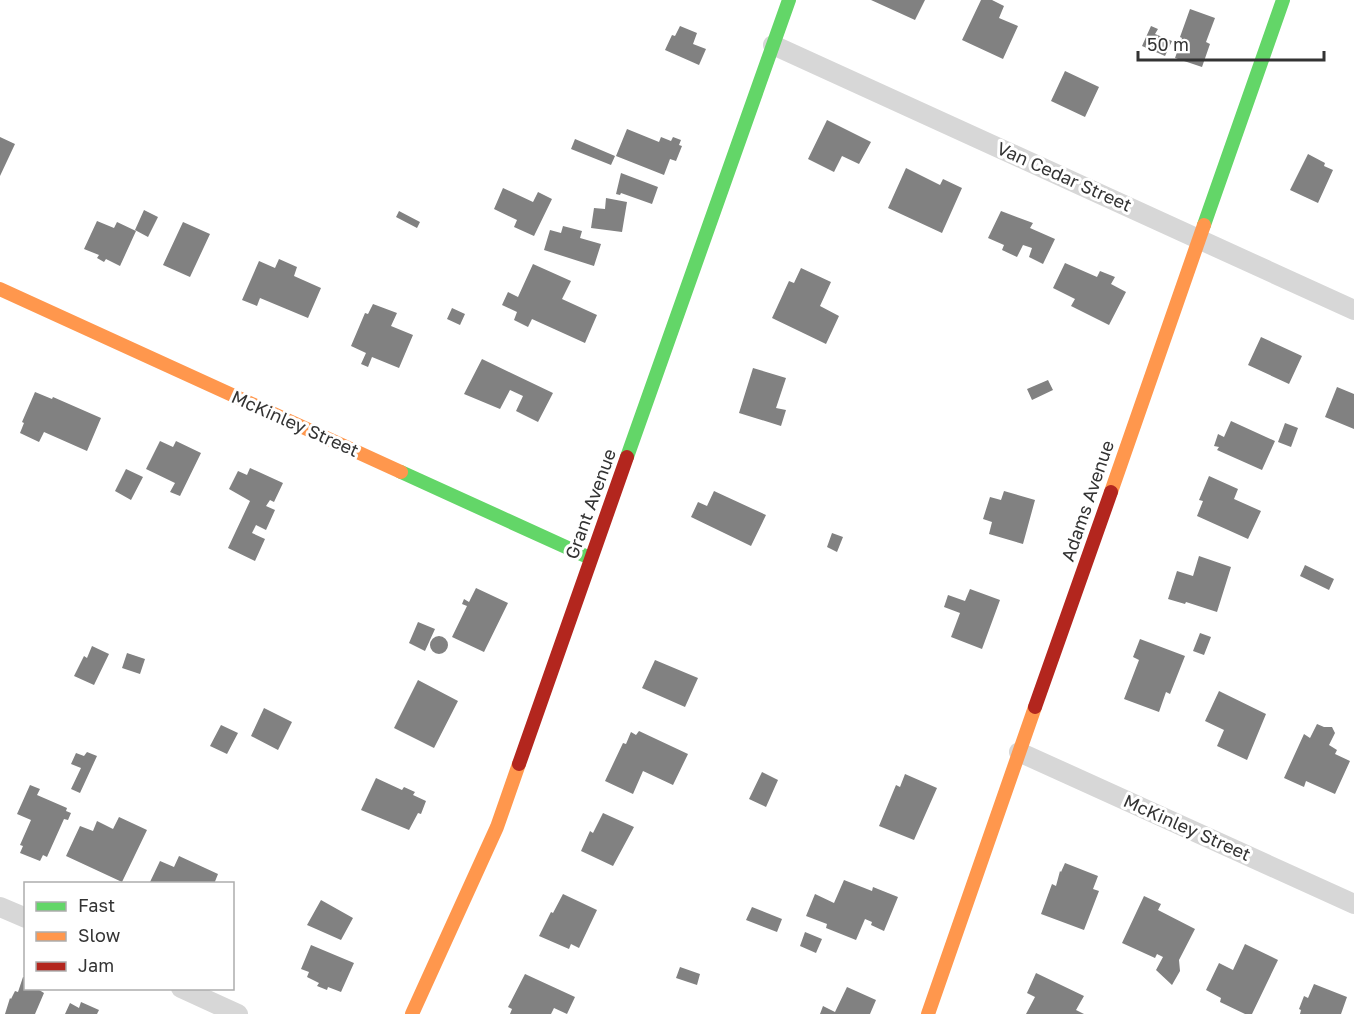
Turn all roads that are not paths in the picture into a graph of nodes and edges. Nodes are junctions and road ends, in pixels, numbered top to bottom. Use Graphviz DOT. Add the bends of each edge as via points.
graph roads {
  1 [pos="789,0"];
  2 [pos="1283,0"];
  3 [pos="773,45"];
  4 [pos="1199,239"];
  5 [pos="0,289"];
  6 [pos="1354,310"];
  7 [pos="590,558"];
  8 [pos="1019,752"];
  9 [pos="1354,904"];
  10 [pos="0,907"];
  11 [pos="24,917"];
  12 [pos="185,990"];
  13 [pos="238,1014"];
  14 [pos="412,1014"];
  15 [pos="928,1014"];
  1 -- 3 [label="street, Grant Avenue"];
  2 -- 4 [label="street, Adams Avenue"];
  3 -- 4 [label="street, Van Cedar Street"];
  3 -- 7 [label="street, Grant Avenue"];
  4 -- 6 [label="street, Van Cedar Street"];
  4 -- 8 [label="street, Adams Avenue"];
  5 -- 7 [label="street, McKinley Street"];
  7 -- 14 [label="street, Grant Avenue" via="497,827"];
  8 -- 9 [label="street, McKinley Street"];
  8 -- 15 [label="street, Adams Avenue"];
  10 -- 11 [label="street"];
  12 -- 13 [label="street"];
}
